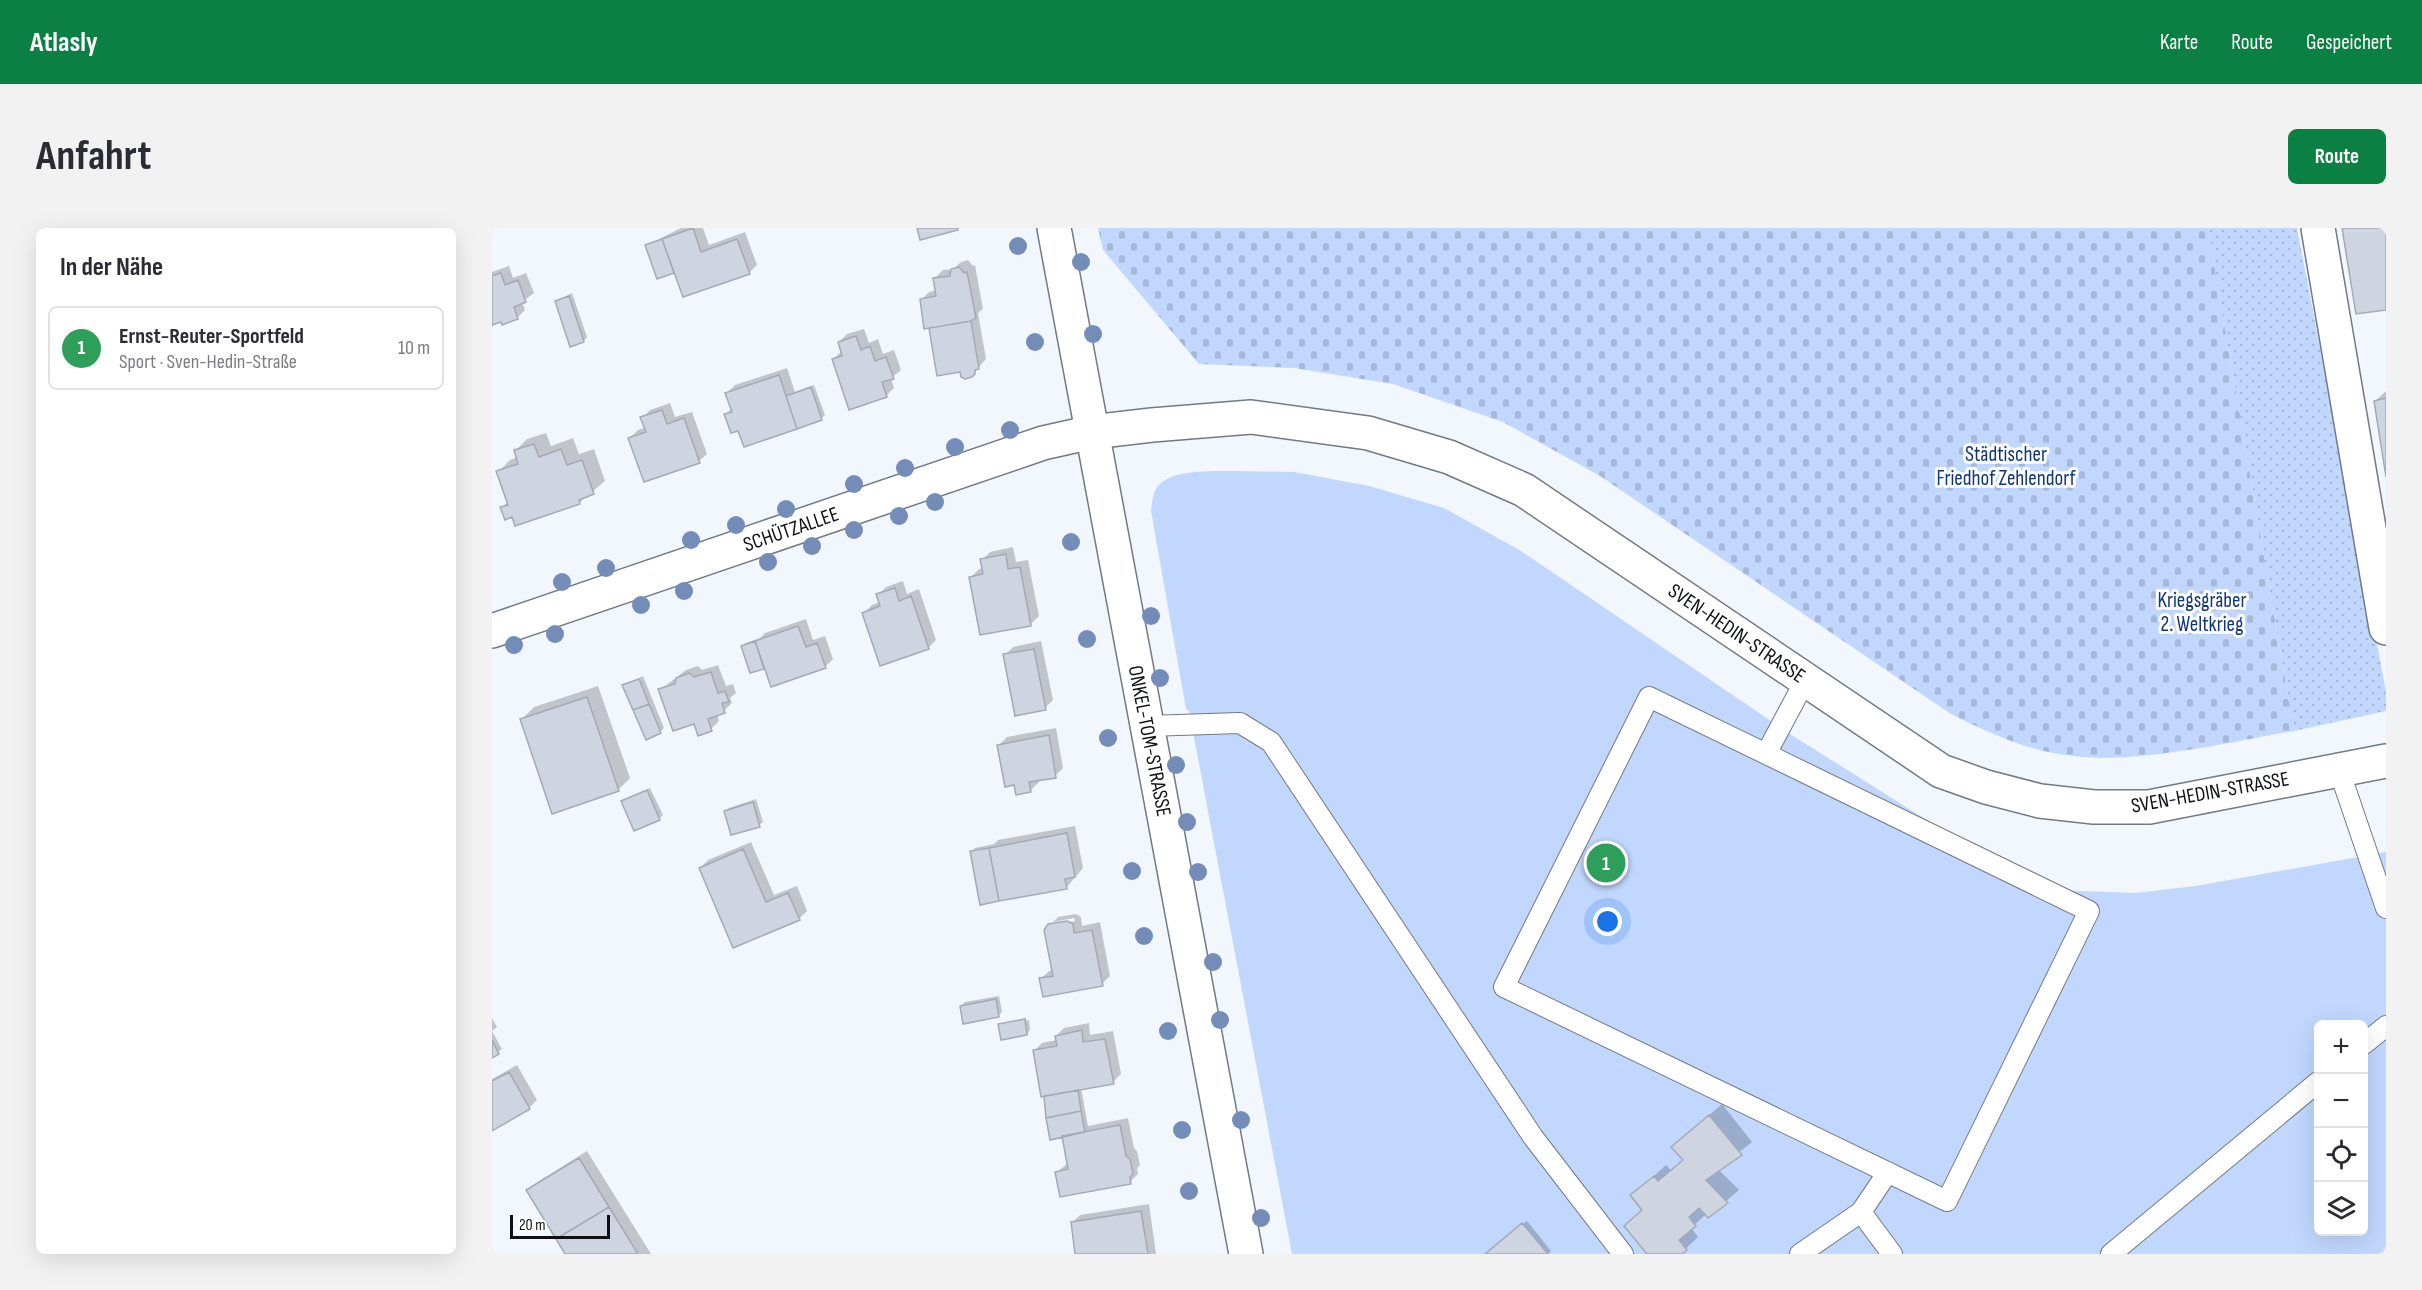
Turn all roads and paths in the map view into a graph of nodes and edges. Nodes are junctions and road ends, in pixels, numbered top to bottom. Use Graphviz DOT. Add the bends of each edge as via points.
graph roads {
  1 [pos="1054,228"];
  2 [pos="2318,228"];
  3 [pos="1092,432"];
  4 [pos="2386,628"];
  5 [pos="492,631"];
  6 [pos="1806,679"];
  7 [pos="1147,726"];
  8 [pos="1766,754"];
  9 [pos="2386,761"];
  10 [pos="2339,770"];
  11 [pos="2386,908"];
  12 [pos="2386,1026"];
  13 [pos="2368,1041"];
  14 [pos="2314,1086"];
  15 [pos="1888,1172"];
  16 [pos="1862,1212"];
  17 [pos="1246,1254"];
  18 [pos="1623,1254"];
  19 [pos="1800,1254"];
  20 [pos="1892,1254"];
  21 [pos="2111,1254"];
  1 -- 3 [label="street, ONKEL-TOM-STRASSE"];
  2 -- 4 [label="street"];
  3 -- 5 [label="street, SCHÜTZALLEE" via="1043,443"];
  3 -- 6 [label="street, SVEN-HEDIN-STRASSE" via="1251,417 1368,433 1449,457 1524,490"];
  3 -- 7 [label="street, ONKEL-TOM-STRASSE"];
  6 -- 8 [label="lane"];
  6 -- 10 [label="street, SVEN-HEDIN-STRASSE" via="1941,771 2040,801 2094,807 2149,807"];
  7 -- 17 [label="street, ONKEL-TOM-STRASSE"];
  7 -- 18 [label="lane" via="1240,723 1271,742 1533,1137"];
  8 -- 15 [label="lane" via="2089,911 1947,1201"];
  8 -- 15 [label="lane" via="1649,697 1504,987"];
  9 -- 10 [label="street, SVEN-HEDIN-STRASSE"];
  10 -- 11 [label="lane"];
  12 -- 13 [label="lane"];
  14 -- 21 [label="lane"];
  15 -- 16 [label="lane"];
  16 -- 19 [label="lane"];
  16 -- 20 [label="lane"];
}
